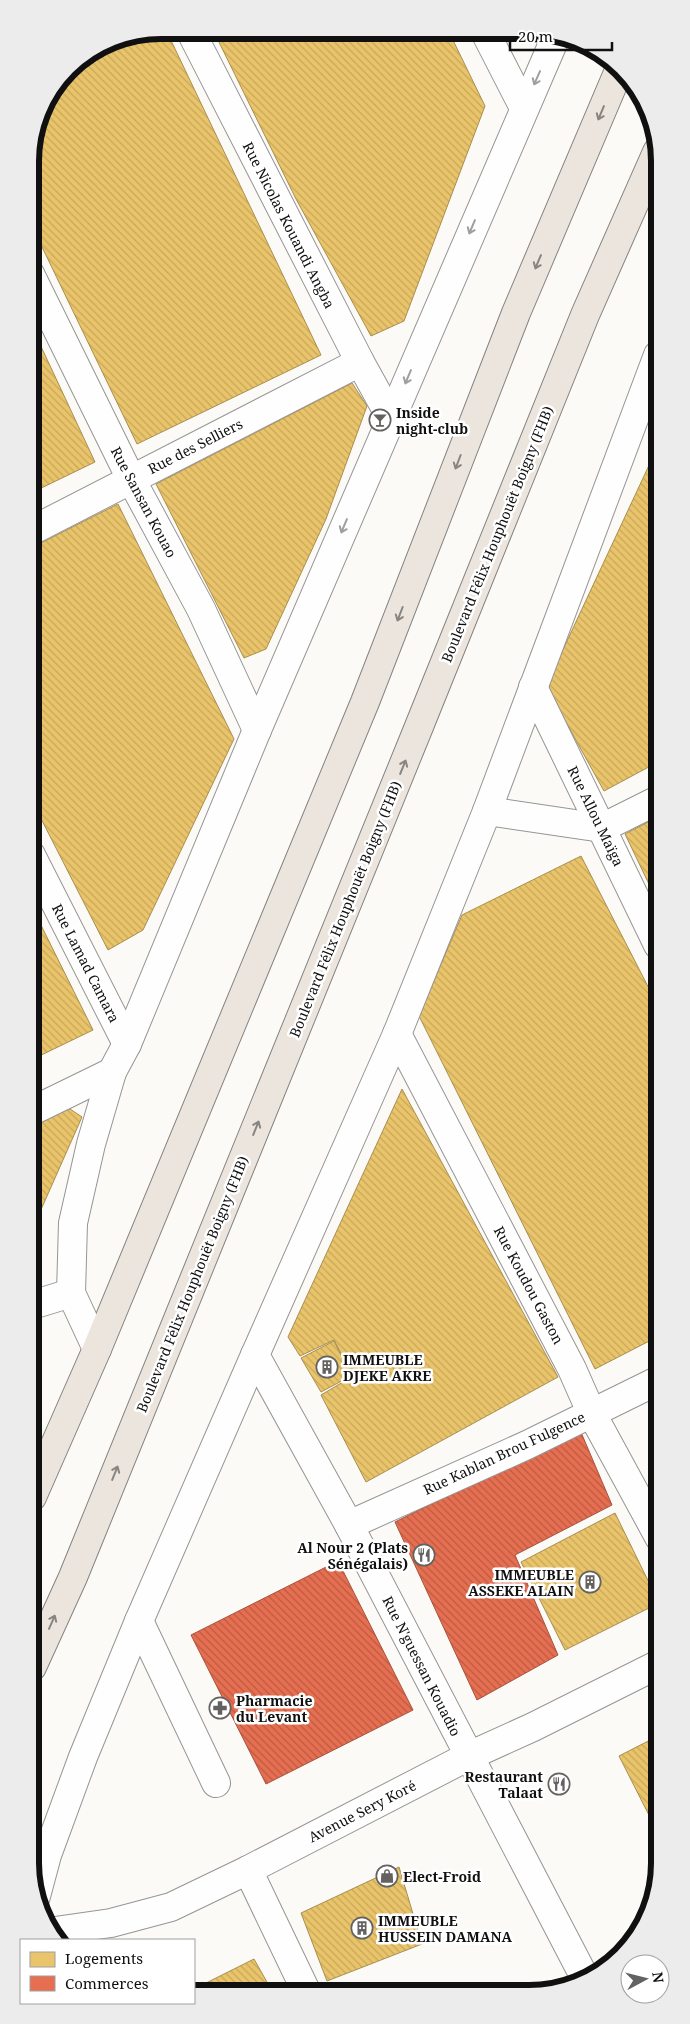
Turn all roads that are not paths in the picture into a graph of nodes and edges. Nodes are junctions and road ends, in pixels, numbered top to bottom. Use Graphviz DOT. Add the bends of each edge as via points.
graph roads {
  1 [pos="195,39"];
  2 [pos="489,39"];
  3 [pos="554,41"];
  4 [pos="616,77"];
  5 [pos="524,108"];
  6 [pos="651,168"];
  7 [pos="39,292"];
  8 [pos="360,362"];
  9 [pos="651,380"];
  10 [pos="390,418"];
  11 [pos="131,479"];
  12 [pos="39,527"];
  13 [pos="533,687"];
  14 [pos="257,730"];
  15 [pos="651,804"];
  16 [pos="487,811"];
  17 [pos="602,828"];
  18 [pos="39,872"];
  19 [pos="651,930"];
  20 [pos="397,1034"];
  21 [pos="127,1044"];
  22 [pos="112,1072"];
  23 [pos="39,1108"];
  24 [pos="71,1293"];
  25 [pos="39,1304"];
  26 [pos="97,1349"];
  27 [pos="254,1354"];
  28 [pos="651,1384"];
  29 [pos="591,1412"];
  30 [pos="39,1481"];
  31 [pos="651,1522"];
  32 [pos="349,1525"];
  33 [pos="139,1621"];
  34 [pos="39,1651"];
  35 [pos="651,1668"];
  36 [pos="468,1756"];
  37 [pos="216,1783"];
  38 [pos="248,1870"];
  39 [pos="40,1880"];
  40 [pos="59,1931"];
  41 [pos="107,1932"];
  42 [pos="583,1972"];
  43 [pos="303,1985"];
  1 -- 8 [label="street, Rue Nicolas Kouandi Angba"];
  2 -- 5 [label="street"];
  3 -- 5 [label="street, one-way"];
  4 -- 26 [label="main road, one-way" via="516,313 365,702"];
  5 -- 10 [label="street, one-way"];
  34 -- 6 [label="main road, Boulevard Félix Houphouët Boigny (FHB), one-way" via="92,1531 585,315"];
  7 -- 11 [label="street, Rue Sansan Kouao"];
  8 -- 10 [label="street, Rue Nicolas Kouandi Angba"];
  8 -- 11 [label="street, Rue des Selliers"];
  9 -- 13 [label="street"];
  10 -- 14 [label="street, one-way"];
  11 -- 12 [label="street, Rue des Selliers"];
  11 -- 14 [label="street, Rue Sansan Kouao" via="201,609"];
  13 -- 16 [label="street"];
  13 -- 17 [label="street, Rue Allou Maïga"];
  14 -- 21 [label="street"];
  15 -- 17 [label="street"];
  16 -- 17 [label="street"];
  16 -- 20 [label="street"];
  17 -- 19 [label="street, Rue Allou Maïga"];
  18 -- 21 [label="street, Rue Lamad Camara"];
  20 -- 27 [label="street"];
  20 -- 29 [label="street, Rue Koudou Gaston" via="572,1369"];
  21 -- 22 [label="street"];
  22 -- 23 [label="street"];
  22 -- 24 [label="street" via="73,1223"];
  24 -- 25 [label="street"];
  24 -- 26 [label="street"];
  26 -- 30 [label="main road"];
  27 -- 32 [label="street, Rue N'guessan Kouadio"];
  27 -- 33 [label="street"];
  28 -- 29 [label="street, Rue Kablan Brou Fulgence"];
  29 -- 31 [label="street, Rue Koudou Gaston"];
  29 -- 32 [label="street, Rue Kablan Brou Fulgence" via="527,1445"];
  32 -- 36 [label="street, Rue N'guessan Kouadio"];
  33 -- 37 [label="street"];
  33 -- 39 [label="street" via="83,1757"];
  35 -- 36 [label="street, Avenue Sery Koré"];
  36 -- 38 [label="street, Avenue Sery Koré"];
  36 -- 42 [label="street, Rue N'guessan Kouadio"];
  38 -- 41 [label="street, Avenue Sery Koré" via="171,1907"];
  38 -- 43 [label="street"];
  40 -- 41 [label="street, Avenue Sery Koré"];
}
